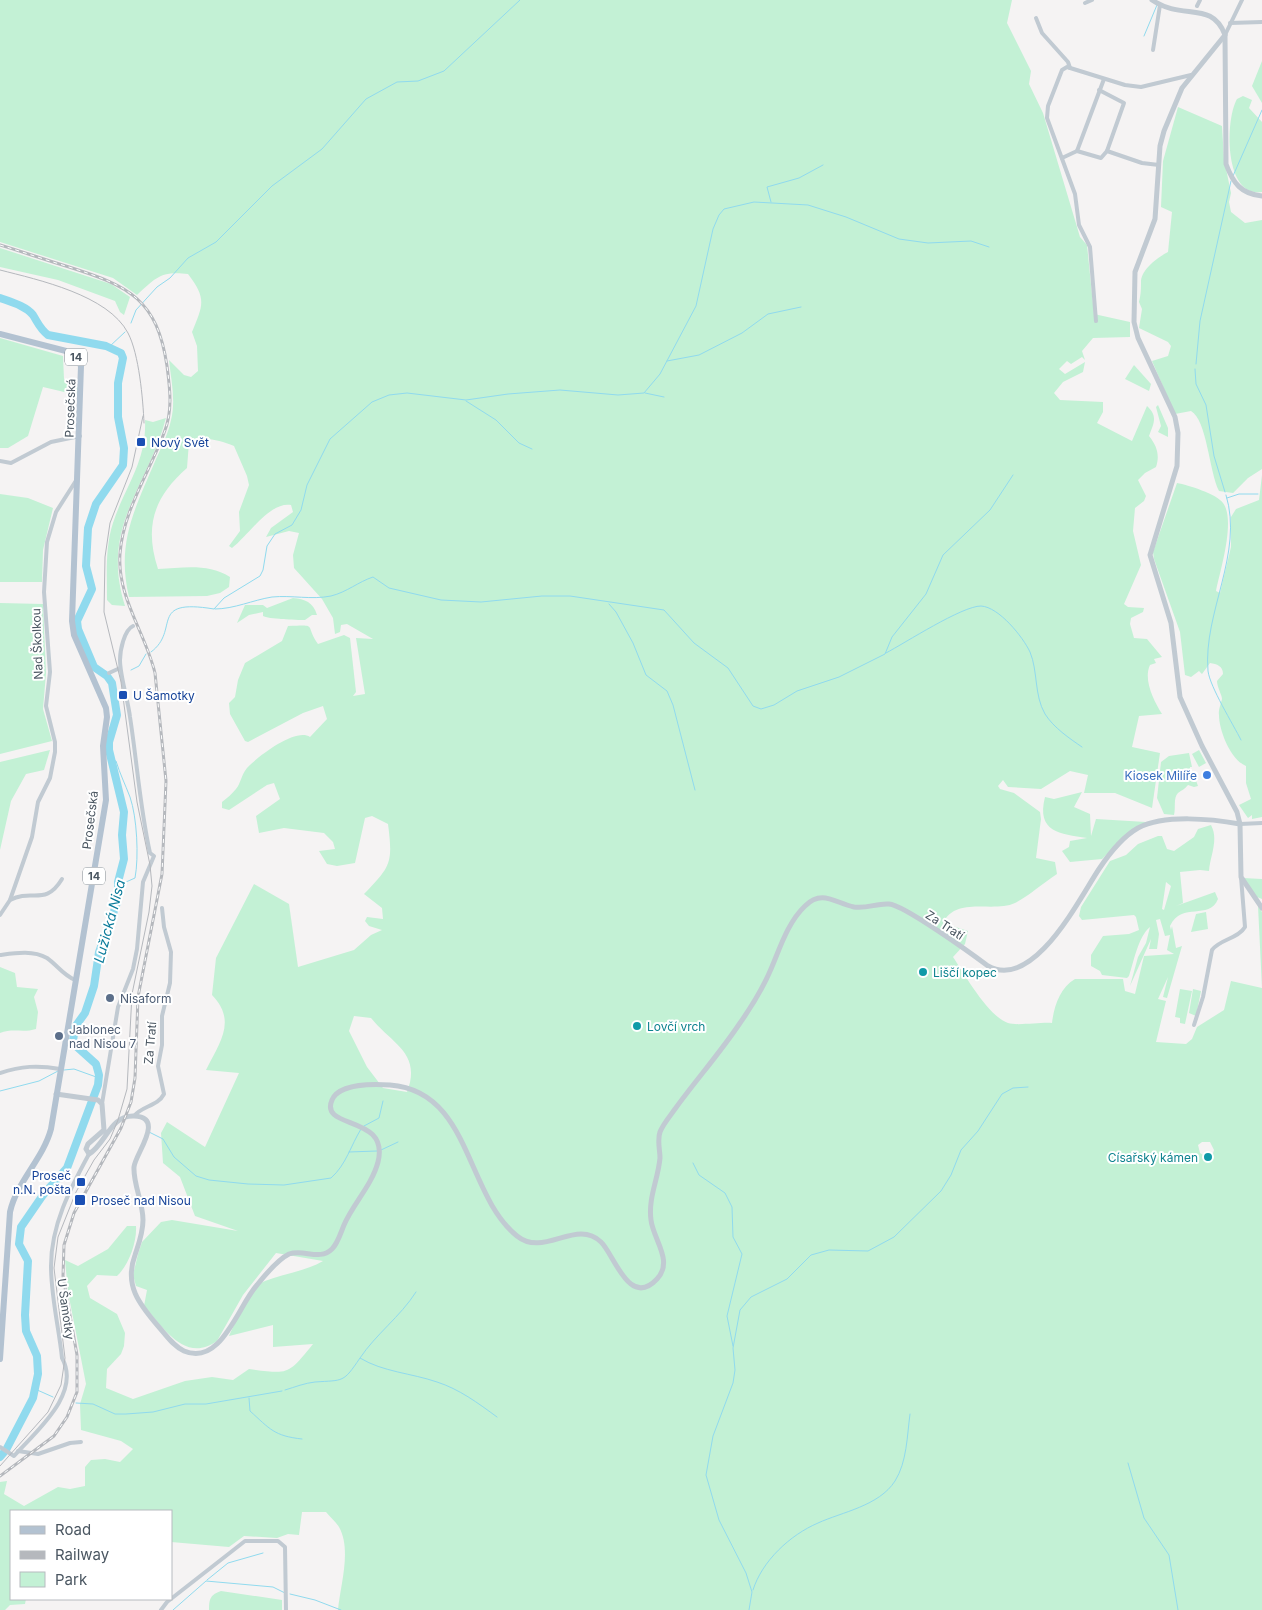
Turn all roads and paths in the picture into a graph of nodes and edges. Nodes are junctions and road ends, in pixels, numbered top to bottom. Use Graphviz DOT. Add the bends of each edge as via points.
graph roads {
  1 [pos="1092,0"];
  2 [pos="1152,0"];
  3 [pos="1200,0"];
  4 [pos="1242,0"];
  5 [pos="1085,3"];
  6 [pos="1160,6"];
  7 [pos="1197,6"];
  8 [pos="1036,18"];
  9 [pos="1230,22"];
  10 [pos="1262,22"];
  11 [pos="1225,35"];
  12 [pos="1153,50"];
  13 [pos="1070,68"];
  14 [pos="1191,75"];
  15 [pos="1104,79"];
  16 [pos="1099,90"];
  17 [pos="1078,151"];
  18 [pos="1107,151"];
  19 [pos="1062,158"];
  20 [pos="1159,165"];
  21 [pos="1262,196"];
  22 [pos="1096,321"];
  23 [pos="0,334"];
  24 [pos="80,436"];
  25 [pos="0,461"];
  26 [pos="78,477"];
  27 [pos="133,626"];
  28 [pos="120,668"];
  29 [pos="110,673"];
  30 [pos="1262,823"];
  31 [pos="1240,824"];
  32 [pos="1241,876"];
  33 [pos="62,879"];
  34 [pos="10,900"];
  35 [pos="162,908"];
  36 [pos="1262,908"];
  37 [pos="0,915"];
  38 [pos="0,955"];
  39 [pos="75,980"];
  40 [pos="1194,1026"];
  41 [pos="60,1069"];
  42 [pos="0,1073"];
  43 [pos="56,1094"];
  44 [pos="100,1102"];
  45 [pos="134,1116"];
  46 [pos="89,1154"];
  47 [pos="0,1359"];
  48 [pos="81,1442"];
  49 [pos="0,1448"];
  50 [pos="18,1451"];
  51 [pos="172,1598"];
  52 [pos="170,1600"];
  53 [pos="161,1610"];
  54 [pos="286,1610"];
  1 -- 5 [label="street"];
  2 -- 6 [label="street"];
  3 -- 7 [label="street"];
  4 -- 9 [label="street"];
  6 -- 7 [label="street" via="1174,9"];
  6 -- 12 [label="street"];
  7 -- 11 [label="street" via="1212,11 1221,20"];
  8 -- 13 [label="street" via="1042,33"];
  9 -- 10 [label="street"];
  9 -- 11 [label="street"];
  11 -- 14 [label="street"];
  11 -- 21 [label="street" via="1226,164 1239,188"];
  13 -- 15 [label="street"];
  13 -- 19 [label="street" via="1062,70 1047,112"];
  14 -- 15 [label="street" via="1141,87"];
  14 -- 20 [label="street" via="1164,131"];
  15 -- 16 [label="street"];
  16 -- 17 [label="street"];
  16 -- 18 [label="street" via="1124,103"];
  17 -- 18 [label="street" via="1101,158"];
  17 -- 19 [label="street"];
  18 -- 20 [label="street"];
  19 -- 22 [label="street" via="1075,194 1079,225 1090,247"];
  20 -- 31 [label="street" via="1155,219 1135,272 1134,322 1138,338 1175,417 1178,447 1177,466 1150,555 1171,624 1180,697 1235,806"];
  23 -- 24 [label="main road, Prosečská / 14" via="66,351 76,357 82,370"];
  24 -- 25 [label="street" via="51,442 11,463"];
  24 -- 26 [label="main road, Prosečská / 14"];
  26 -- 34 [label="street, Nad Školkou" via="56,512 47,542 44,592 50,672 46,706 55,752 50,778 38,802 32,836"];
  26 -- 39 [label="main road, Prosečská / 14" via="73,630 107,717 103,746 106,807"];
  27 -- 28 [label="street" via="127,631"];
  28 -- 29 [label="street"];
  28 -- 44 [label="street, U Šamotky" via="130,716 142,819 150,853 154,856 142,888 133,970 118,1007"];
  30 -- 31 [label="street"];
  31 -- 32 [label="street"];
  31 -- 45 [label="street, Za Tratí" via="1192,819 1140,827 1108,858 1059,933 1012,970 999,971 988,966 891,904 858,908 821,896 810,901 784,939 751,1007 660,1131 660,1162 650,1203 652,1229 664,1262 661,1273 652,1283 643,1286 628,1282 602,1242 587,1234 579,1233 543,1243 520,1239 497,1214 449,1118 440,1107 407,1088 386,1084 351,1088 336,1094 330,1102 331,1111 337,1119 368,1129 374,1135 379,1146 378,1161 335,1246 321,1255 297,1252 284,1258 254,1288 225,1335 213,1348 193,1353 180,1349 138,1302 131,1283 131,1268 141,1239 143,1220 134,1162 149,1128 143,1118"];
  32 -- 36 [label="street"];
  32 -- 40 [label="street" via="1245,927 1212,950"];
  33 -- 34 [label="street" via="47,895 23,895"];
  34 -- 37 [label="street, Nad Školkou"];
  35 -- 45 [label="street, Za Tratí" via="171,952 170,983 162,1016 158,1066 164,1094"];
  38 -- 39 [label="street" via="36,953"];
  39 -- 41 [label="main road, Prosečská / 14"];
  41 -- 42 [label="street" via="24,1066"];
  41 -- 43 [label="main road, Prosečská / 14"];
  43 -- 44 [label="street"];
  43 -- 47 [label="main road, Prosečská / 14" via="49,1136 16,1193 10,1212"];
  44 -- 46 [label="street, U Šamotky" via="104,1130 88,1144"];
  45 -- 46 [label="street, U Šamotky" via="116,1121 96,1151"];
  46 -- 50 [label="street, U Šamotky" via="62,1208 51,1252 52,1286 62,1358 68,1368 66,1383 49,1419"];
  48 -- 50 [label="street" via="38,1454"];
  49 -- 50 [label="street, U Šamotky" via="12,1455"];
  51 -- 54 [label="street" via="245,1541 278,1541 284,1546"];
  52 -- 53 [label="street"];
}
